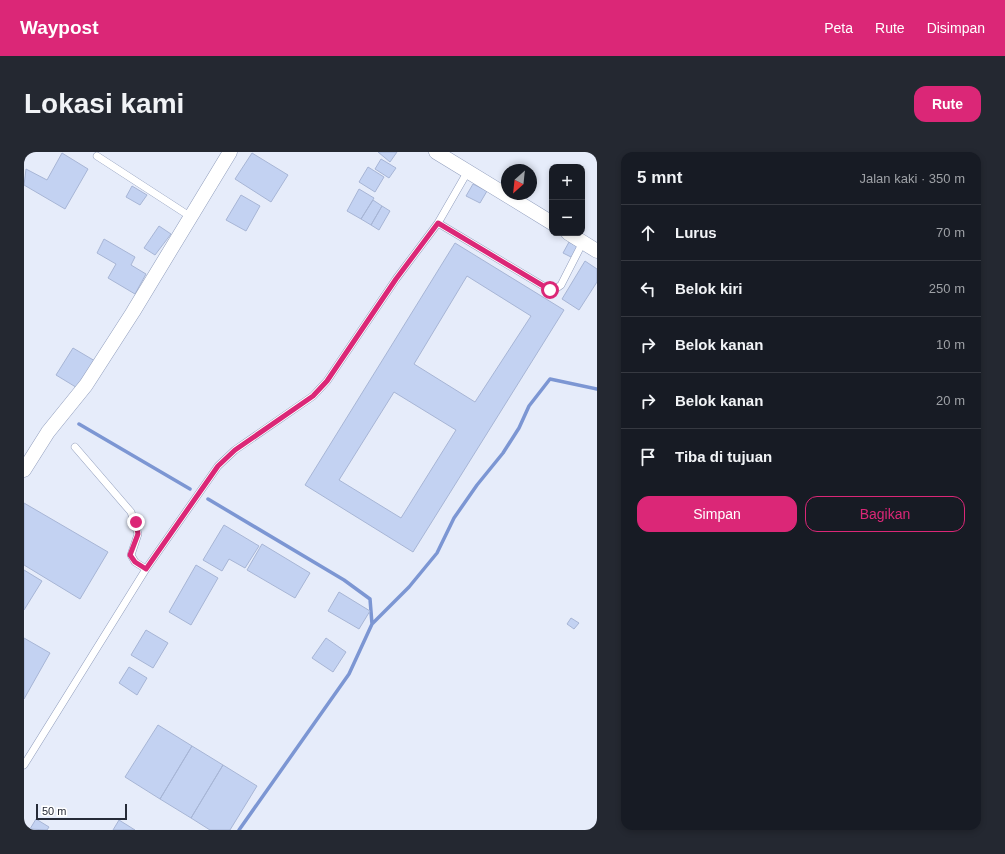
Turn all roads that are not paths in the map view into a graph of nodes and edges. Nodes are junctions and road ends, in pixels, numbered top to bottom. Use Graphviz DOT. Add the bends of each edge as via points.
graph roads {
  1 [pos="230,152"];
  2 [pos="436,152"];
  3 [pos="97,156"];
  4 [pos="468,171"];
  5 [pos="191,217"];
  6 [pos="549,221"];
  7 [pos="438,223"];
  8 [pos="573,236"];
  9 [pos="583,242"];
  10 [pos="597,251"];
  11 [pos="75,447"];
  12 [pos="24,470"];
  13 [pos="146,569"];
  14 [pos="24,765"];
  1 -- 5 [label="street"];
  2 -- 4 [label="street"];
  3 -- 5 [label="lane"];
  4 -- 6 [label="street"];
  4 -- 7 [label="lane"];
  5 -- 12 [label="street" via="86,385 48,432"];
  7 -- 9 [label="lane" via="550,290 561,285"];
  7 -- 13 [label="lane" via="396,279 327,381 298,408 235,450 218,466"];
  8 -- 9 [label="street"];
  9 -- 10 [label="street"];
  11 -- 13 [label="lane" via="130,509 138,534 130,555"];
  13 -- 14 [label="lane"];
}
